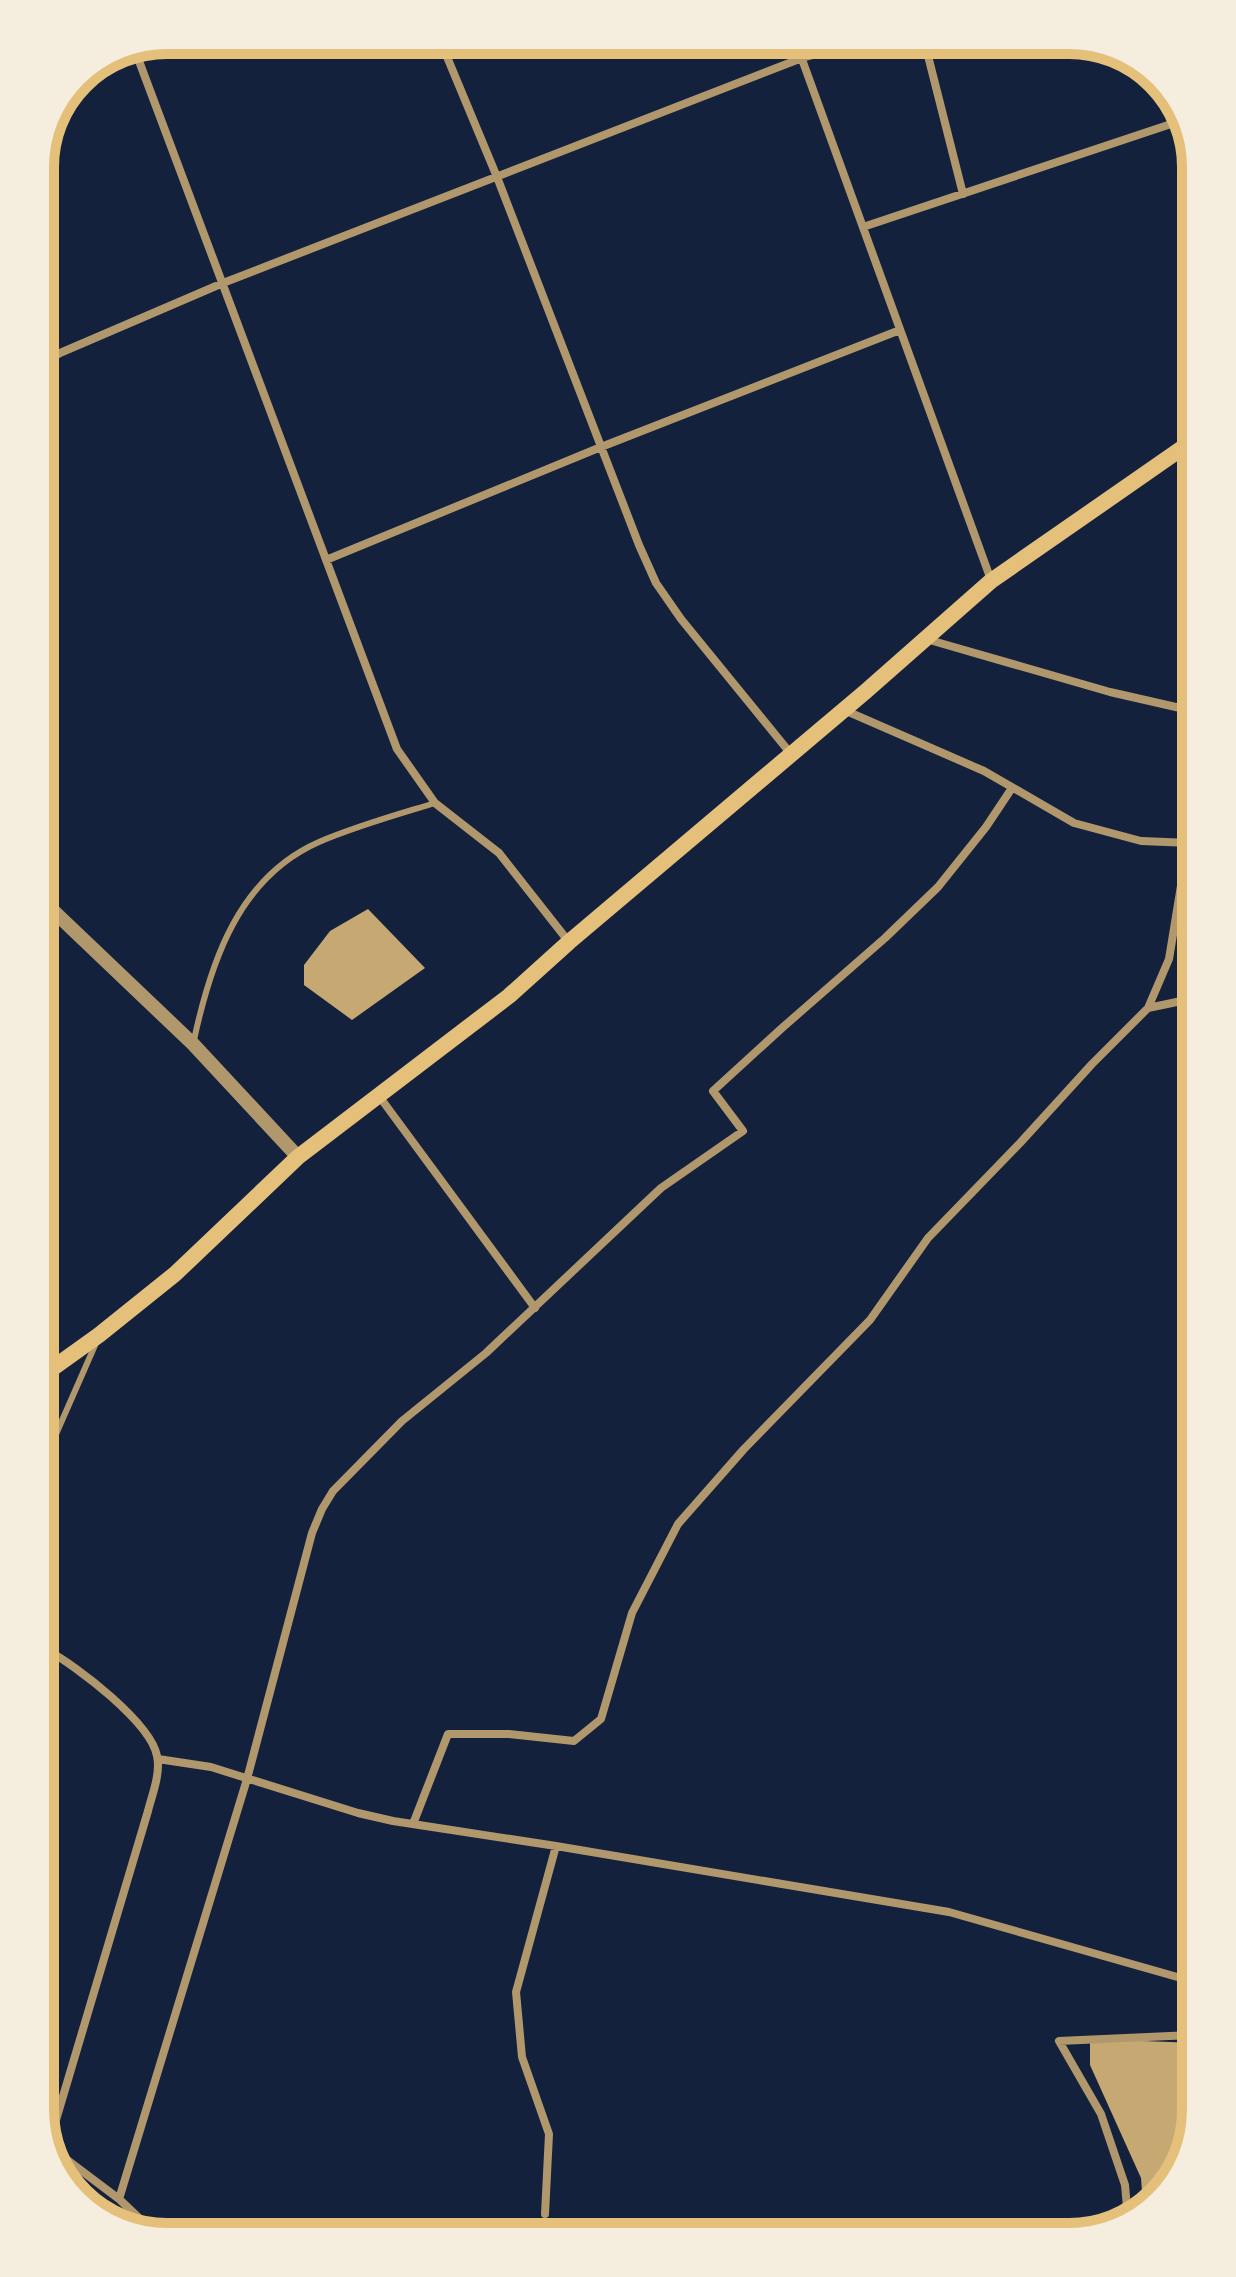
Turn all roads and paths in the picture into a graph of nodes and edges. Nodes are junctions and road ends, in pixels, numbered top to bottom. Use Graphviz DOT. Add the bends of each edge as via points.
graph roads {
  1 [pos="446,54"];
  2 [pos="800,54"];
  3 [pos="816,54"];
  4 [pos="928,54"];
  5 [pos="138,58"];
  6 [pos="802,58"];
  7 [pos="1173,123"];
  8 [pos="497,177"];
  9 [pos="963,194"];
  10 [pos="863,227"];
  11 [pos="223,283"];
  12 [pos="900,330"];
  13 [pos="54,356"];
  14 [pos="601,447"];
  15 [pos="1182,448"];
  16 [pos="326,560"];
  17 [pos="991,581"];
  18 [pos="925,639"];
  19 [pos="1182,708"];
  20 [pos="844,710"];
  21 [pos="792,754"];
  22 [pos="1012,788"];
  23 [pos="435,803"];
  24 [pos="1182,843"];
  25 [pos="1182,884"];
  26 [pos="54,912"];
  27 [pos="569,942"];
  28 [pos="1182,1001"];
  29 [pos="1148,1008"];
  30 [pos="193,1044"];
  31 [pos="378,1095"];
  32 [pos="298,1157"];
  33 [pos="535,1308"];
  34 [pos="99,1335"];
  35 [pos="54,1367"];
  36 [pos="54,1439"];
  37 [pos="54,1654"];
  38 [pos="158,1759"];
  39 [pos="247,1779"];
  40 [pos="413,1824"];
  41 [pos="556,1846"];
  42 [pos="1182,1978"];
  43 [pos="1182,2035"];
  44 [pos="55,2123"];
  45 [pos="65,2159"];
  46 [pos="119,2199"];
  47 [pos="1127,2207"];
  48 [pos="545,2214"];
  49 [pos="141,2220"];
  1 -- 8 [label="street"];
  2 -- 6 [label="street"];
  3 -- 6 [label="street"];
  4 -- 9 [label="street"];
  5 -- 11 [label="street"];
  6 -- 8 [label="street"];
  6 -- 10 [label="street"];
  7 -- 9 [label="street"];
  8 -- 11 [label="street"];
  8 -- 14 [label="street"];
  9 -- 10 [label="street"];
  10 -- 12 [label="street"];
  11 -- 13 [label="street"];
  11 -- 16 [label="street"];
  12 -- 14 [label="street"];
  12 -- 17 [label="street"];
  14 -- 16 [label="street"];
  14 -- 21 [label="street" via="656,583"];
  15 -- 17 [label="main road"];
  16 -- 23 [label="street" via="397,749"];
  17 -- 18 [label="main road"];
  18 -- 19 [label="street"];
  18 -- 20 [label="main road"];
  20 -- 21 [label="main road"];
  20 -- 22 [label="street"];
  21 -- 27 [label="main road"];
  22 -- 24 [label="street" via="1074,823 1141,841"];
  22 -- 33 [label="street" via="938,887 713,1091 743,1131 661,1188"];
  23 -- 27 [label="street" via="499,853"];
  23 -- 30 [label="lane" via="317,843 260,883 224,940"];
  25 -- 29 [label="street" via="1169,959"];
  26 -- 30 [label="street"];
  27 -- 31 [label="main road" via="509,996"];
  28 -- 29 [label="street"];
  29 -- 40 [label="street" via="928,1238 870,1320 678,1524 632,1613 601,1719 574,1741 448,1734"];
  30 -- 32 [label="street"];
  31 -- 32 [label="main road"];
  31 -- 33 [label="street"];
  32 -- 34 [label="main road" via="175,1274"];
  33 -- 39 [label="street" via="402,1421 333,1491 312,1533"];
  34 -- 35 [label="main road"];
  34 -- 36 [label="lane"];
  37 -- 38 [label="street" via="90,1677 133,1719 152,1739"];
  38 -- 39 [label="street"];
  38 -- 44 [label="street" via="148,1811"];
  39 -- 40 [label="street"];
  39 -- 46 [label="street"];
  40 -- 41 [label="street"];
  41 -- 42 [label="street" via="949,1912"];
  41 -- 48 [label="street" via="516,1992 522,2057 549,2134"];
  43 -- 47 [label="street" via="1059,2041 1101,2114"];
  45 -- 46 [label="street"];
  46 -- 49 [label="street"];
}
